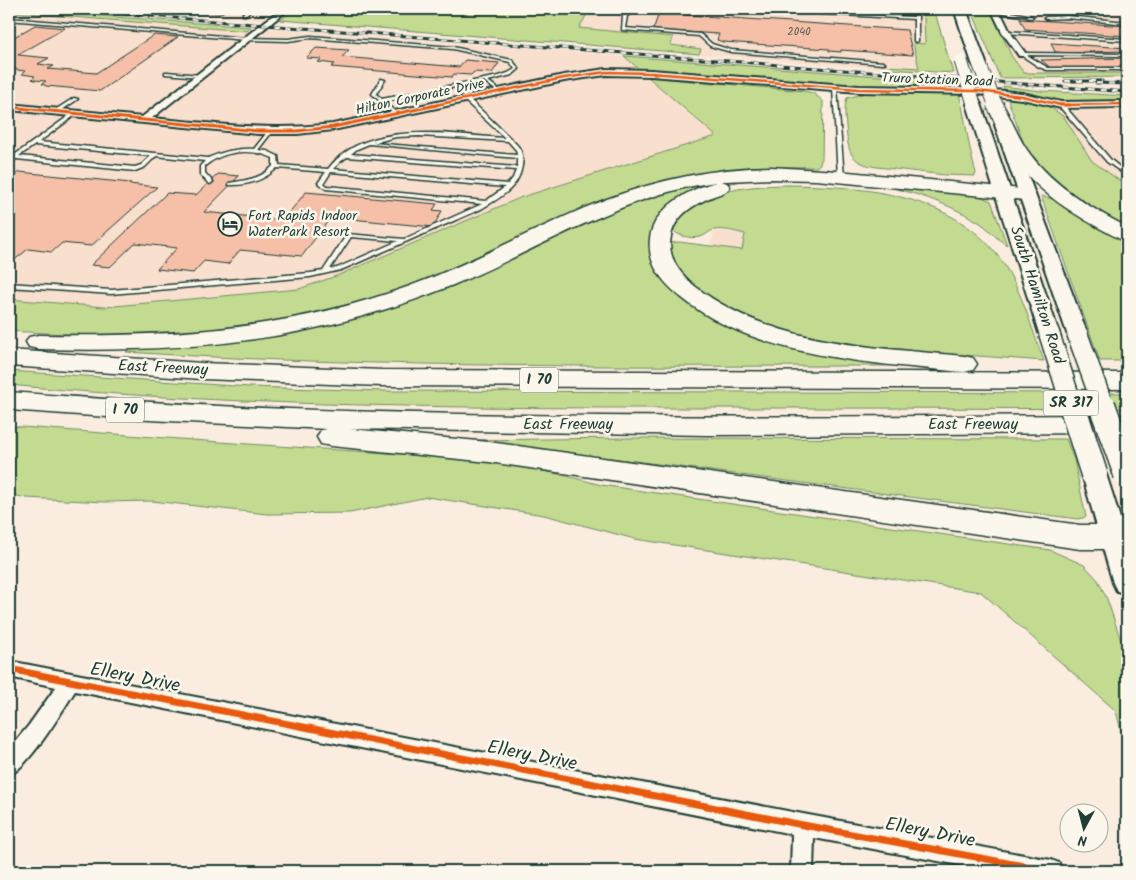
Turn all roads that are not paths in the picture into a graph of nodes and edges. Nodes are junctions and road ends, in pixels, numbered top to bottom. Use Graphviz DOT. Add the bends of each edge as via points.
graph roads {
  1 [pos="252,9"];
  2 [pos="285,9"];
  3 [pos="635,9"];
  4 [pos="753,9"];
  5 [pos="916,9"];
  6 [pos="960,9"];
  7 [pos="995,9"];
  8 [pos="244,14"];
  9 [pos="1031,17"];
  10 [pos="916,18"];
  11 [pos="1046,18"];
  12 [pos="9,19"];
  13 [pos="1127,22"];
  14 [pos="1006,32"];
  15 [pos="246,39"];
  16 [pos="1127,40"];
  17 [pos="916,41"];
  18 [pos="1022,54"];
  19 [pos="1127,55"];
  20 [pos="959,57"];
  21 [pos="883,63"];
  22 [pos="1127,69"];
  23 [pos="167,73"];
  24 [pos="200,76"];
  25 [pos="383,80"];
  26 [pos="485,80"];
  27 [pos="835,88"];
  28 [pos="499,92"];
  29 [pos="76,98"];
  30 [pos="466,99"];
  31 [pos="381,101"];
  32 [pos="1127,104"];
  33 [pos="1061,105"];
  34 [pos="9,107"];
  35 [pos="996,107"];
  36 [pos="57,111"];
  37 [pos="76,113"];
  38 [pos="395,114"];
  39 [pos="144,120"];
  40 [pos="270,132"];
  41 [pos="508,140"];
  42 [pos="34,143"];
  43 [pos="365,144"];
  44 [pos="256,149"];
  45 [pos="155,155"];
  46 [pos="345,155"];
  47 [pos="14,157"];
  48 [pos="518,157"];
  49 [pos="208,160"];
  50 [pos="9,161"];
  51 [pos="276,166"];
  52 [pos="520,169"];
  53 [pos="330,171"];
  54 [pos="1127,175"];
  55 [pos="841,177"];
  56 [pos="210,182"];
  57 [pos="231,184"];
  58 [pos="511,186"];
  59 [pos="1026,194"];
  60 [pos="1006,200"];
  61 [pos="488,203"];
  62 [pos="1127,235"];
  63 [pos="405,240"];
  64 [pos="325,272"];
  65 [pos="9,285"];
  66 [pos="9,342"];
  67 [pos="9,358"];
  68 [pos="1127,381"];
  69 [pos="1069,382"];
  70 [pos="9,401"];
  71 [pos="242,417"];
  72 [pos="1127,424"];
  73 [pos="1127,474"];
  74 [pos="1120,537"];
  75 [pos="1127,583"];
  76 [pos="9,669"];
  77 [pos="71,681"];
  78 [pos="9,765"];
  79 [pos="803,825"];
  80 [pos="802,871"];
  81 [pos="1051,871"];
  1 -- 8 [label="lane"];
  2 -- 15 [label="street"];
  3 -- 21 [label="lane" via="624,16 623,29 700,35 711,45 731,51"];
  4 -- 10 [label="lane"];
  5 -- 10 [label="lane"];
  6 -- 35 [label="main road, South Hamilton Road / SR 317, bridge"];
  7 -- 9 [label="lane"];
  7 -- 14 [label="street"];
  10 -- 17 [label="lane"];
  11 -- 13 [label="lane" via="1067,16"];
  12 -- 15 [label="lane"];
  14 -- 16 [label="lane"];
  14 -- 18 [label="street"];
  15 -- 24 [label="street"];
  15 -- 26 [label="lane" via="310,37 453,48 511,61 517,69"];
  18 -- 19 [label="lane"];
  18 -- 22 [label="lane" via="1048,69"];
  20 -- 60 [label="main road, South Hamilton Road / SR 317, bridge"];
  23 -- 24 [label="lane"];
  24 -- 39 [label="street"];
  25 -- 31 [label="lane" via="374,94"];
  26 -- 28 [label="lane"];
  26 -- 31 [label="lane"];
  27 -- 28 [label="street, Hilton Corporate Drive" via="628,72 583,75"];
  27 -- 33 [label="street, Truro Station Road" via="977,91"];
  27 -- 55 [label="lane"];
  28 -- 30 [label="street, Hilton Corporate Drive"];
  29 -- 36 [label="lane"];
  30 -- 38 [label="street, Hilton Corporate Drive"];
  30 -- 41 [label="lane"];
  31 -- 38 [label="lane"];
  32 -- 33 [label="street, Truro Station Road"];
  33 -- 54 [label="lane" via="1109,162"];
  34 -- 36 [label="street, Hilton Corporate Drive"];
  35 -- 59 [label="main road, South Hamilton Road / SR 317"];
  35 -- 62 [label="highway" via="1023,158 1052,187 1088,214"];
  36 -- 37 [label="street, Hilton Corporate Drive"];
  37 -- 39 [label="street, Hilton Corporate Drive"];
  37 -- 42 [label="lane"];
  38 -- 40 [label="street, Hilton Corporate Drive" via="316,129"];
  39 -- 40 [label="street, Hilton Corporate Drive"];
  40 -- 44 [label="lane"];
  41 -- 43 [label="lane" via="416,134"];
  41 -- 48 [label="lane" via="517,149"];
  42 -- 45 [label="lane"];
  42 -- 47 [label="lane"];
  43 -- 46 [label="lane"];
  43 -- 48 [label="lane"];
  44 -- 49 [label="lane" via="230,151"];
  44 -- 51 [label="lane" via="276,157"];
  45 -- 47 [label="lane" via="135,169"];
  45 -- 49 [label="lane"];
  46 -- 52 [label="lane"];
  46 -- 53 [label="lane"];
  47 -- 50 [label="lane"];
  48 -- 52 [label="lane"];
  49 -- 56 [label="lane" via="201,170"];
  51 -- 53 [label="lane"];
  51 -- 57 [label="lane" via="256,180"];
  52 -- 58 [label="lane"];
  53 -- 58 [label="lane"];
  53 -- 61 [label="lane" via="321,183 326,187"];
  55 -- 60 [label="highway"];
  55 -- 66 [label="highway" via="765,173 706,178 652,190 601,208 420,290 346,314 293,325 225,336 130,344"];
  58 -- 61 [label="lane"];
  59 -- 60 [label="highway"];
  59 -- 73 [label="main road, South Hamilton Road / SR 317, bridge"];
  60 -- 69 [label="highway" via="802,180 722,187 687,201 672,213 662,228 662,261 674,280 691,297 756,330 818,346 987,367"];
  60 -- 74 [label="main road, South Hamilton Road / SR 317, bridge" via="1094,474"];
  61 -- 63 [label="lane"];
  63 -- 64 [label="lane" via="339,270"];
  63 -- 64 [label="lane" via="350,234"];
  64 -- 65 [label="lane" via="111,292"];
  67 -- 69 [label="highway, East Freeway / I 70" via="202,371 382,378"];
  68 -- 69 [label="highway, East Freeway / I 70"];
  70 -- 71 [label="highway, East Freeway / I 70"];
  71 -- 72 [label="highway, East Freeway / I 70" via="566,424"];
  71 -- 74 [label="highway" via="299,434 489,452 1080,537"];
  74 -- 75 [label="main road, South Hamilton Road / SR 317"];
  76 -- 77 [label="street, Ellery Drive"];
  77 -- 78 [label="street"];
  77 -- 79 [label="street, Ellery Drive"];
  79 -- 80 [label="street"];
  79 -- 81 [label="street, Ellery Drive"];
}
